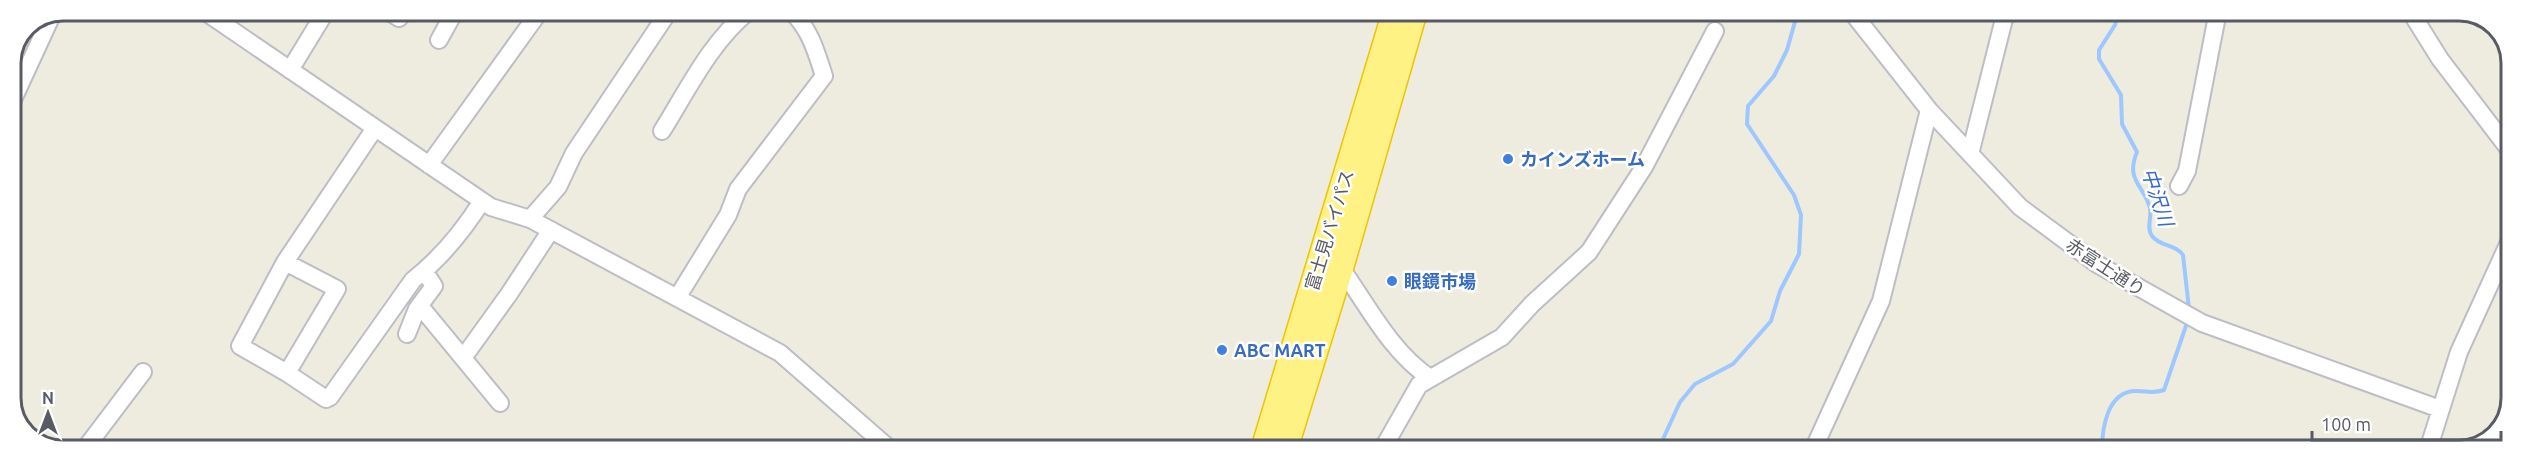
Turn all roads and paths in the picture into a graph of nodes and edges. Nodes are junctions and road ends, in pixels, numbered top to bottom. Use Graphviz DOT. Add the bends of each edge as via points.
graph roads {
  1 [pos="220,21"];
  2 [pos="319,21"];
  3 [pos="448,21"];
  4 [pos="533,21"];
  5 [pos="662,21"];
  6 [pos="736,21"];
  7 [pos="802,21"];
  8 [pos="1392,21"];
  9 [pos="1412,21"];
  10 [pos="1859,21"];
  11 [pos="2003,21"];
  12 [pos="2215,21"];
  13 [pos="2416,21"];
  14 [pos="48,24"];
  15 [pos="1715,31"];
  16 [pos="439,40"];
  17 [pos="290,70"];
  18 [pos="21,81"];
  19 [pos="1929,110"];
  20 [pos="375,128"];
  21 [pos="662,131"];
  22 [pos="2501,139"];
  23 [pos="1970,154"];
  24 [pos="429,165"];
  25 [pos="2179,186"];
  26 [pos="482,201"];
  27 [pos="530,219"];
  28 [pos="551,230"];
  29 [pos="2501,260"];
  30 [pos="285,262"];
  31 [pos="1341,268"];
  32 [pos="425,272"];
  33 [pos="677,298"];
  34 [pos="420,306"];
  35 [pos="407,334"];
  36 [pos="463,358"];
  37 [pos="142,372"];
  38 [pos="287,373"];
  39 [pos="1430,378"];
  40 [pos="500,403"];
  41 [pos="2440,409"];
  42 [pos="91,440"];
  43 [pos="880,440"];
  44 [pos="1266,440"];
  45 [pos="1288,440"];
  46 [pos="1387,440"];
  47 [pos="1818,440"];
  48 [pos="2431,440"];
  1 -- 17 [label="street"];
  2 -- 17 [label="street"];
  3 -- 16 [label="street"];
  4 -- 24 [label="street"];
  5 -- 27 [label="street" via="574,153 558,187"];
  6 -- 21 [label="street"];
  7 -- 33 [label="street" via="824,76 738,189 728,215"];
  8 -- 44 [label="highway, 富士見バイパス"];
  9 -- 31 [label="highway, 富士見バイパス"];
  10 -- 19 [label="street, 赤富士通り"];
  11 -- 23 [label="street"];
  12 -- 25 [label="street" via="2187,171"];
  13 -- 22 [label="street"];
  14 -- 18 [label="street"];
  15 -- 39 [label="street" via="1644,167 1589,252 1502,337"];
  17 -- 20 [label="street"];
  19 -- 23 [label="street, 赤富士通り"];
  19 -- 47 [label="street" via="1881,301"];
  20 -- 24 [label="street"];
  20 -- 30 [label="street"];
  23 -- 41 [label="street, 赤富士通り" via="2020,207 2097,264 2166,305 2202,323"];
  24 -- 26 [label="street"];
  26 -- 27 [label="street"];
  26 -- 32 [label="street" via="465,227"];
  27 -- 28 [label="street"];
  28 -- 33 [label="street"];
  28 -- 36 [label="street"];
  29 -- 41 [label="street" via="2459,352"];
  30 -- 38 [label="street" via="240,346"];
  30 -- 38 [label="street" via="336,289"];
  31 -- 39 [label="street" via="1391,341"];
  31 -- 45 [label="highway, 富士見バイパス"];
  32 -- 34 [label="street" via="434,286"];
  32 -- 38 [label="street" via="413,280 330,397 326,399"];
  33 -- 43 [label="street" via="780,353"];
  34 -- 35 [label="street"];
  34 -- 36 [label="street"];
  36 -- 40 [label="street"];
  37 -- 42 [label="street"];
  39 -- 46 [label="street" via="1413,393"];
  41 -- 48 [label="street"];
}
